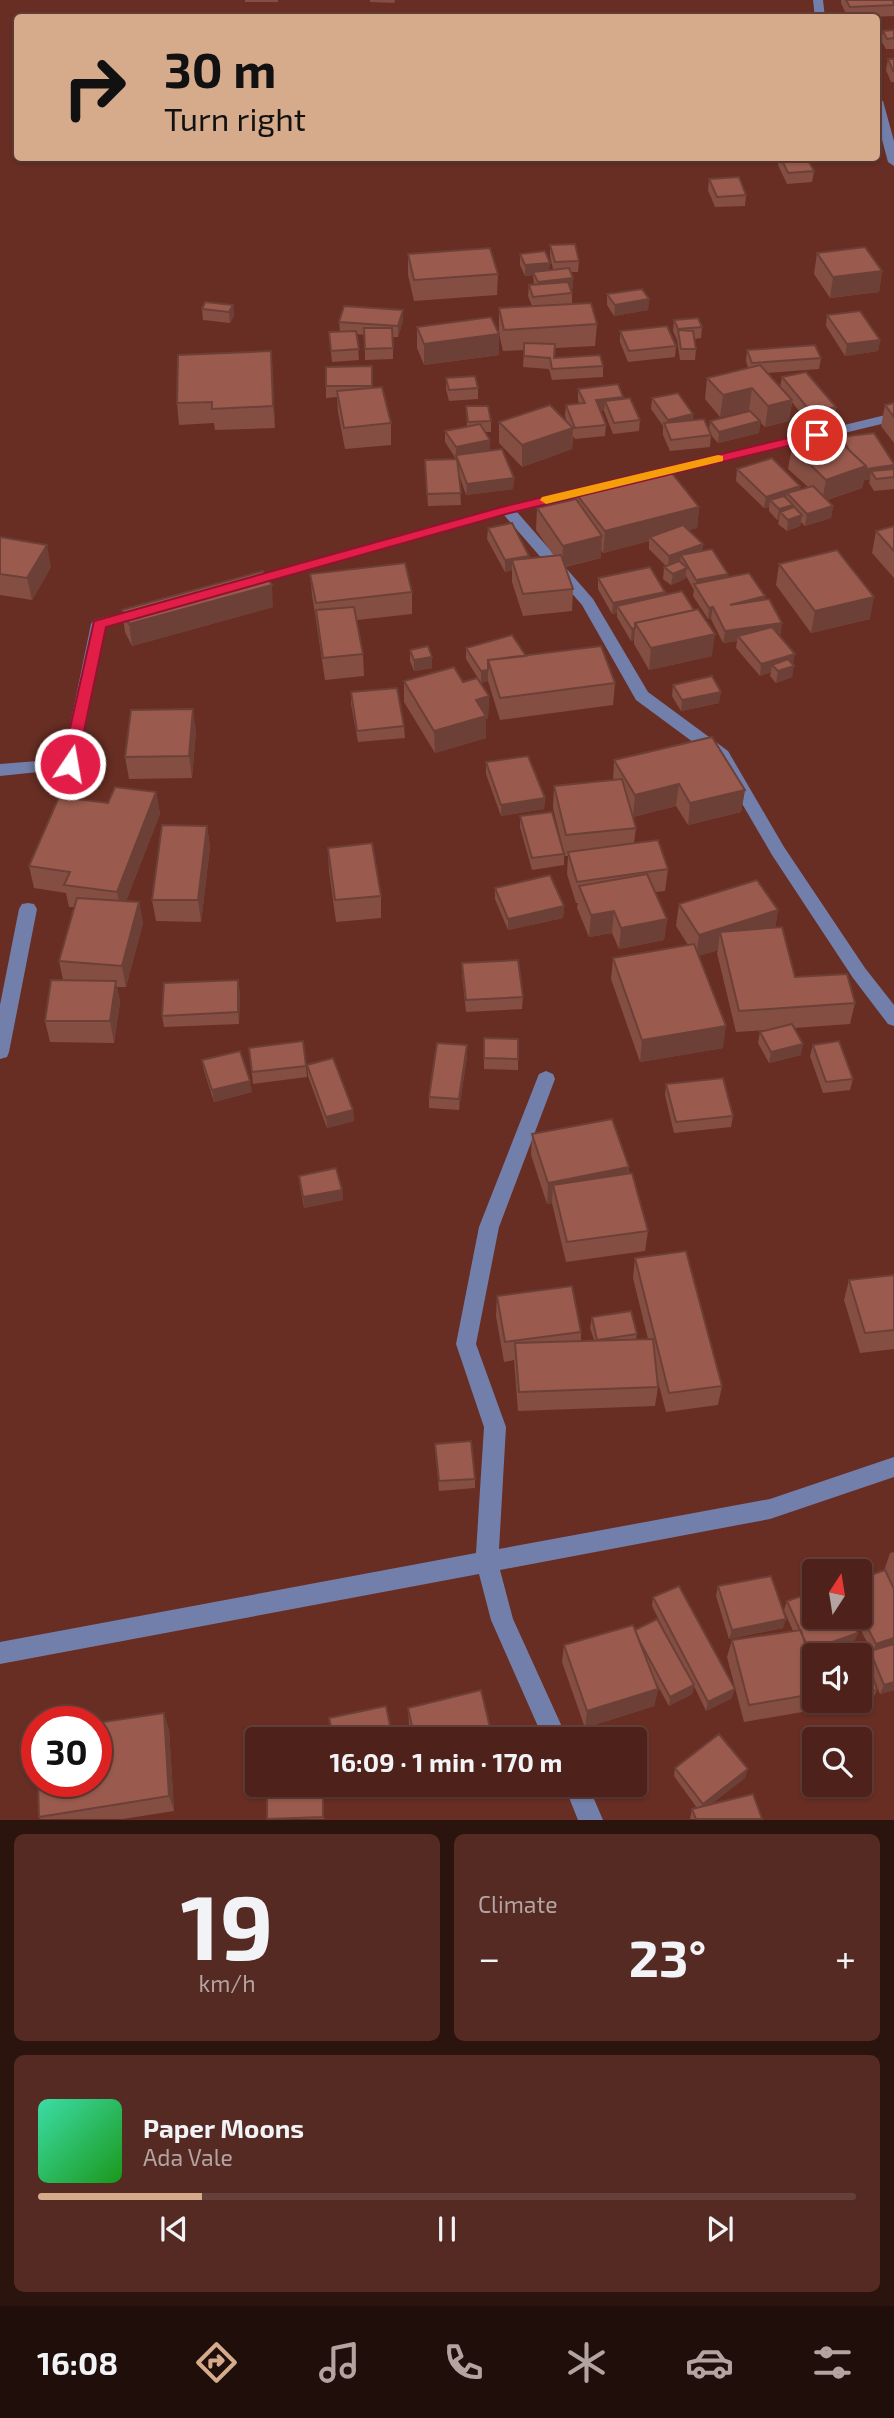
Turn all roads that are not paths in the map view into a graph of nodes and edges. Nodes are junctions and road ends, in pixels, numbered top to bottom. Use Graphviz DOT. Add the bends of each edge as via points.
graph roads {
  1 [pos="880,112"];
  2 [pos="894,162"];
  3 [pos="894,416"];
  4 [pos="507,510"];
  5 [pos="231,587"];
  6 [pos="165,606"];
  7 [pos="0,770"];
  8 [pos="28,909"];
  9 [pos="894,1019"];
  10 [pos="0,1052"];
  11 [pos="546,1079"];
  12 [pos="894,1467"];
  13 [pos="487,1562"];
  14 [pos="0,1653"];
  15 [pos="550,1727"];
  16 [pos="582,1797"];
  17 [pos="592,1819"];
  1 -- 2 [label="street"];
  3 -- 4 [label="street"];
  4 -- 5 [label="street"];
  4 -- 9 [label="street" via="588,602 642,696 722,754 778,851"];
  6 -- 7 [label="street" via="99,624 70,764"];
  8 -- 10 [label="street"];
  11 -- 13 [label="street" via="489,1227 466,1344 495,1427"];
  12 -- 13 [label="street" via="770,1509"];
  13 -- 14 [label="street"];
  13 -- 15 [label="street" via="502,1620"];
  16 -- 17 [label="street"];
}
